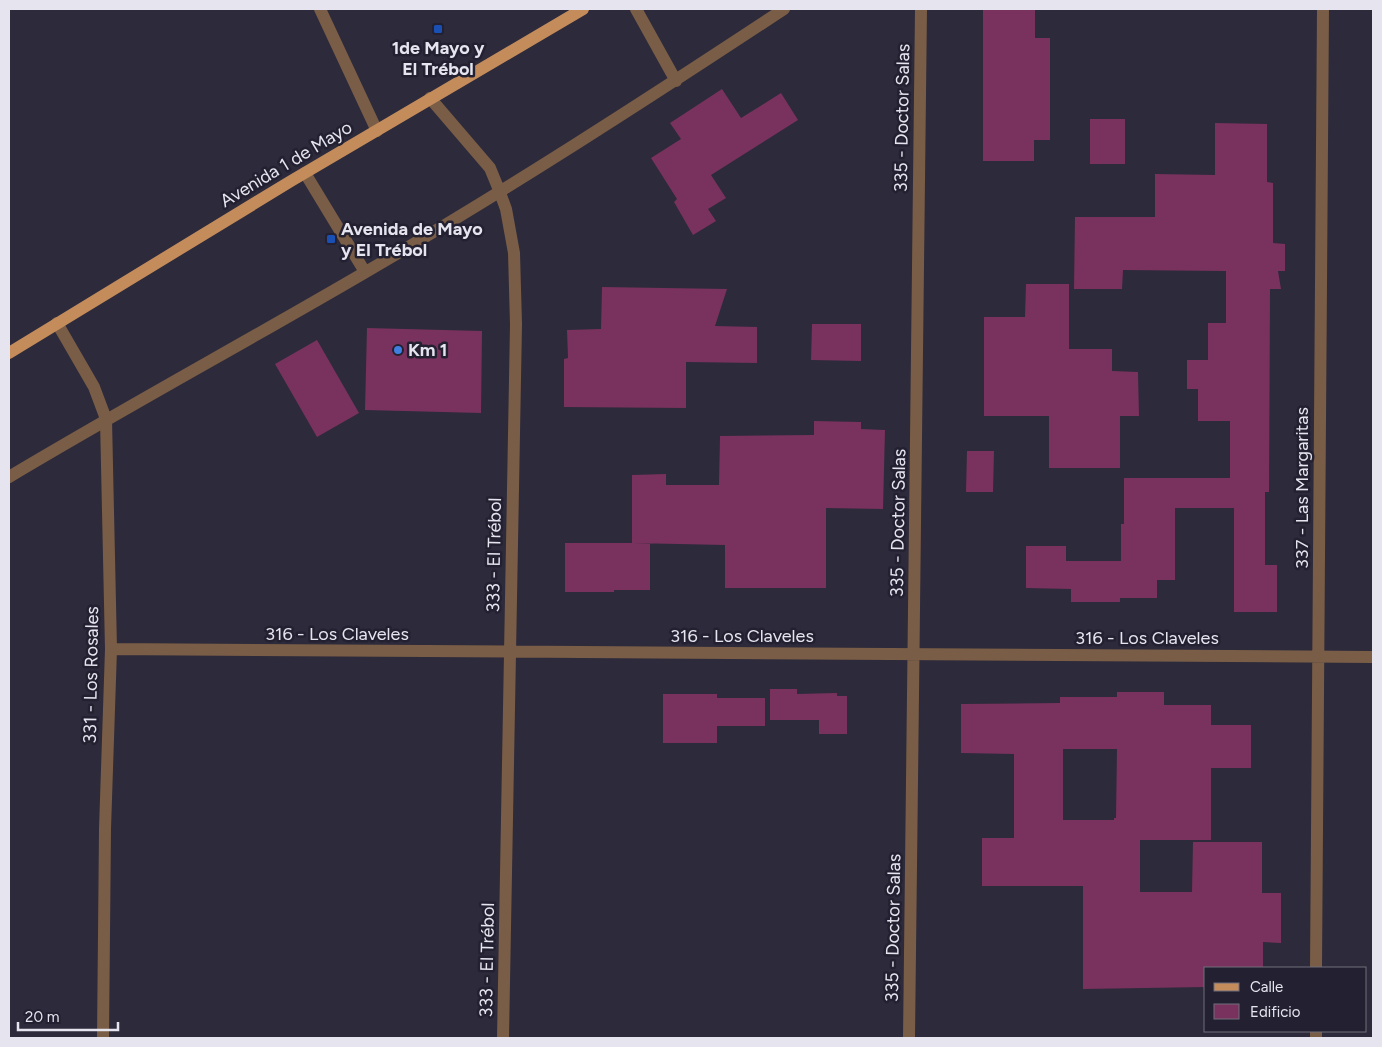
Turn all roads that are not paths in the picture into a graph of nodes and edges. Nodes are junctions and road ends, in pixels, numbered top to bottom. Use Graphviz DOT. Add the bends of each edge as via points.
graph roads {
  1 [pos="320,9"];
  2 [pos="583,9"];
  3 [pos="636,9"];
  4 [pos="784,9"];
  5 [pos="921,9"];
  6 [pos="1323,9"];
  7 [pos="676,81"];
  8 [pos="430,98"];
  9 [pos="377,130"];
  10 [pos="305,173"];
  11 [pos="499,190"];
  12 [pos="365,272"];
  13 [pos="57,323"];
  14 [pos="9,353"];
  15 [pos="106,419"];
  16 [pos="9,478"];
  17 [pos="110,650"];
  18 [pos="510,652"];
  19 [pos="914,654"];
  20 [pos="1319,657"];
  21 [pos="1373,657"];
  22 [pos="1316,967"];
  23 [pos="104,1038"];
  24 [pos="503,1038"];
  25 [pos="909,1038"];
  1 -- 9 [label="street"];
  2 -- 8 [label="main road, Avenida 1 de Mayo"];
  3 -- 7 [label="street"];
  4 -- 7 [label="street"];
  5 -- 19 [label="street, 335 - Doctor Salas"];
  6 -- 20 [label="street, 337 - Las Margaritas"];
  7 -- 11 [label="street"];
  8 -- 9 [label="main road, Avenida 1 de Mayo"];
  8 -- 11 [label="street, 333 - El Trébol" via="490,168"];
  9 -- 10 [label="main road, Avenida 1 de Mayo"];
  10 -- 12 [label="street"];
  10 -- 13 [label="main road, Avenida 1 de Mayo"];
  11 -- 12 [label="street"];
  11 -- 18 [label="street, 333 - El Trébol" via="514,253 516,324"];
  12 -- 15 [label="street"];
  13 -- 14 [label="main road, Avenida 1 de Mayo"];
  13 -- 15 [label="street, 331 - Los Rosales" via="94,387"];
  15 -- 16 [label="street"];
  15 -- 17 [label="street, 331 - Los Rosales"];
  17 -- 18 [label="street, 316 - Los Claveles"];
  17 -- 23 [label="street, 331 - Los Rosales"];
  18 -- 19 [label="street, 316 - Los Claveles"];
  18 -- 24 [label="street, 333 - El Trébol"];
  19 -- 20 [label="street, 316 - Los Claveles"];
  19 -- 25 [label="street, 335 - Doctor Salas"];
  20 -- 21 [label="street, 316 - Los Claveles"];
  20 -- 22 [label="street, 337 - Las Margaritas"];
}
